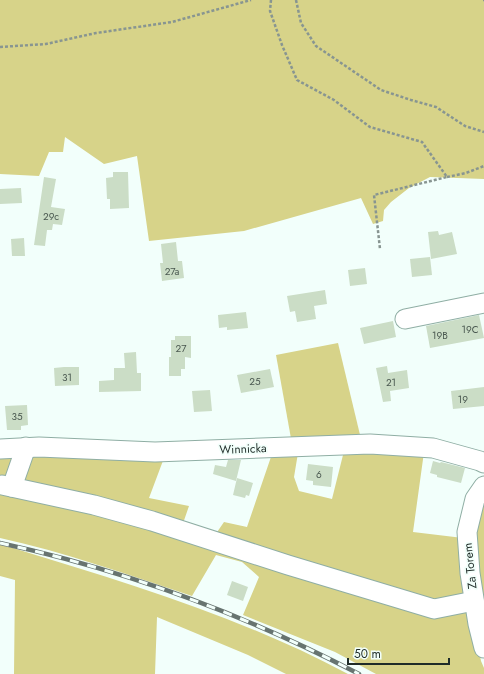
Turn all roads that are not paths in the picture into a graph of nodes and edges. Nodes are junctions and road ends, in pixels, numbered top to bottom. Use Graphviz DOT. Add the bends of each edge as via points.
graph roads {
  1 [pos="484,304"];
  2 [pos="405,319"];
  3 [pos="26,448"];
  4 [pos="0,449"];
  5 [pos="484,463"];
  6 [pos="484,486"];
  7 [pos="474,601"];
  8 [pos="484,648"];
  1 -- 2 [label="street"];
  3 -- 4 [label="street, Winnicka"];
  3 -- 5 [label="street, Winnicka" via="155,452 370,444 433,448"];
  3 -- 7 [label="street" via="7,486 152,521 434,609"];
  6 -- 7 [label="street, Za Torem" via="475,499 467,532"];
  7 -- 8 [label="street, Za Torem"];
}
